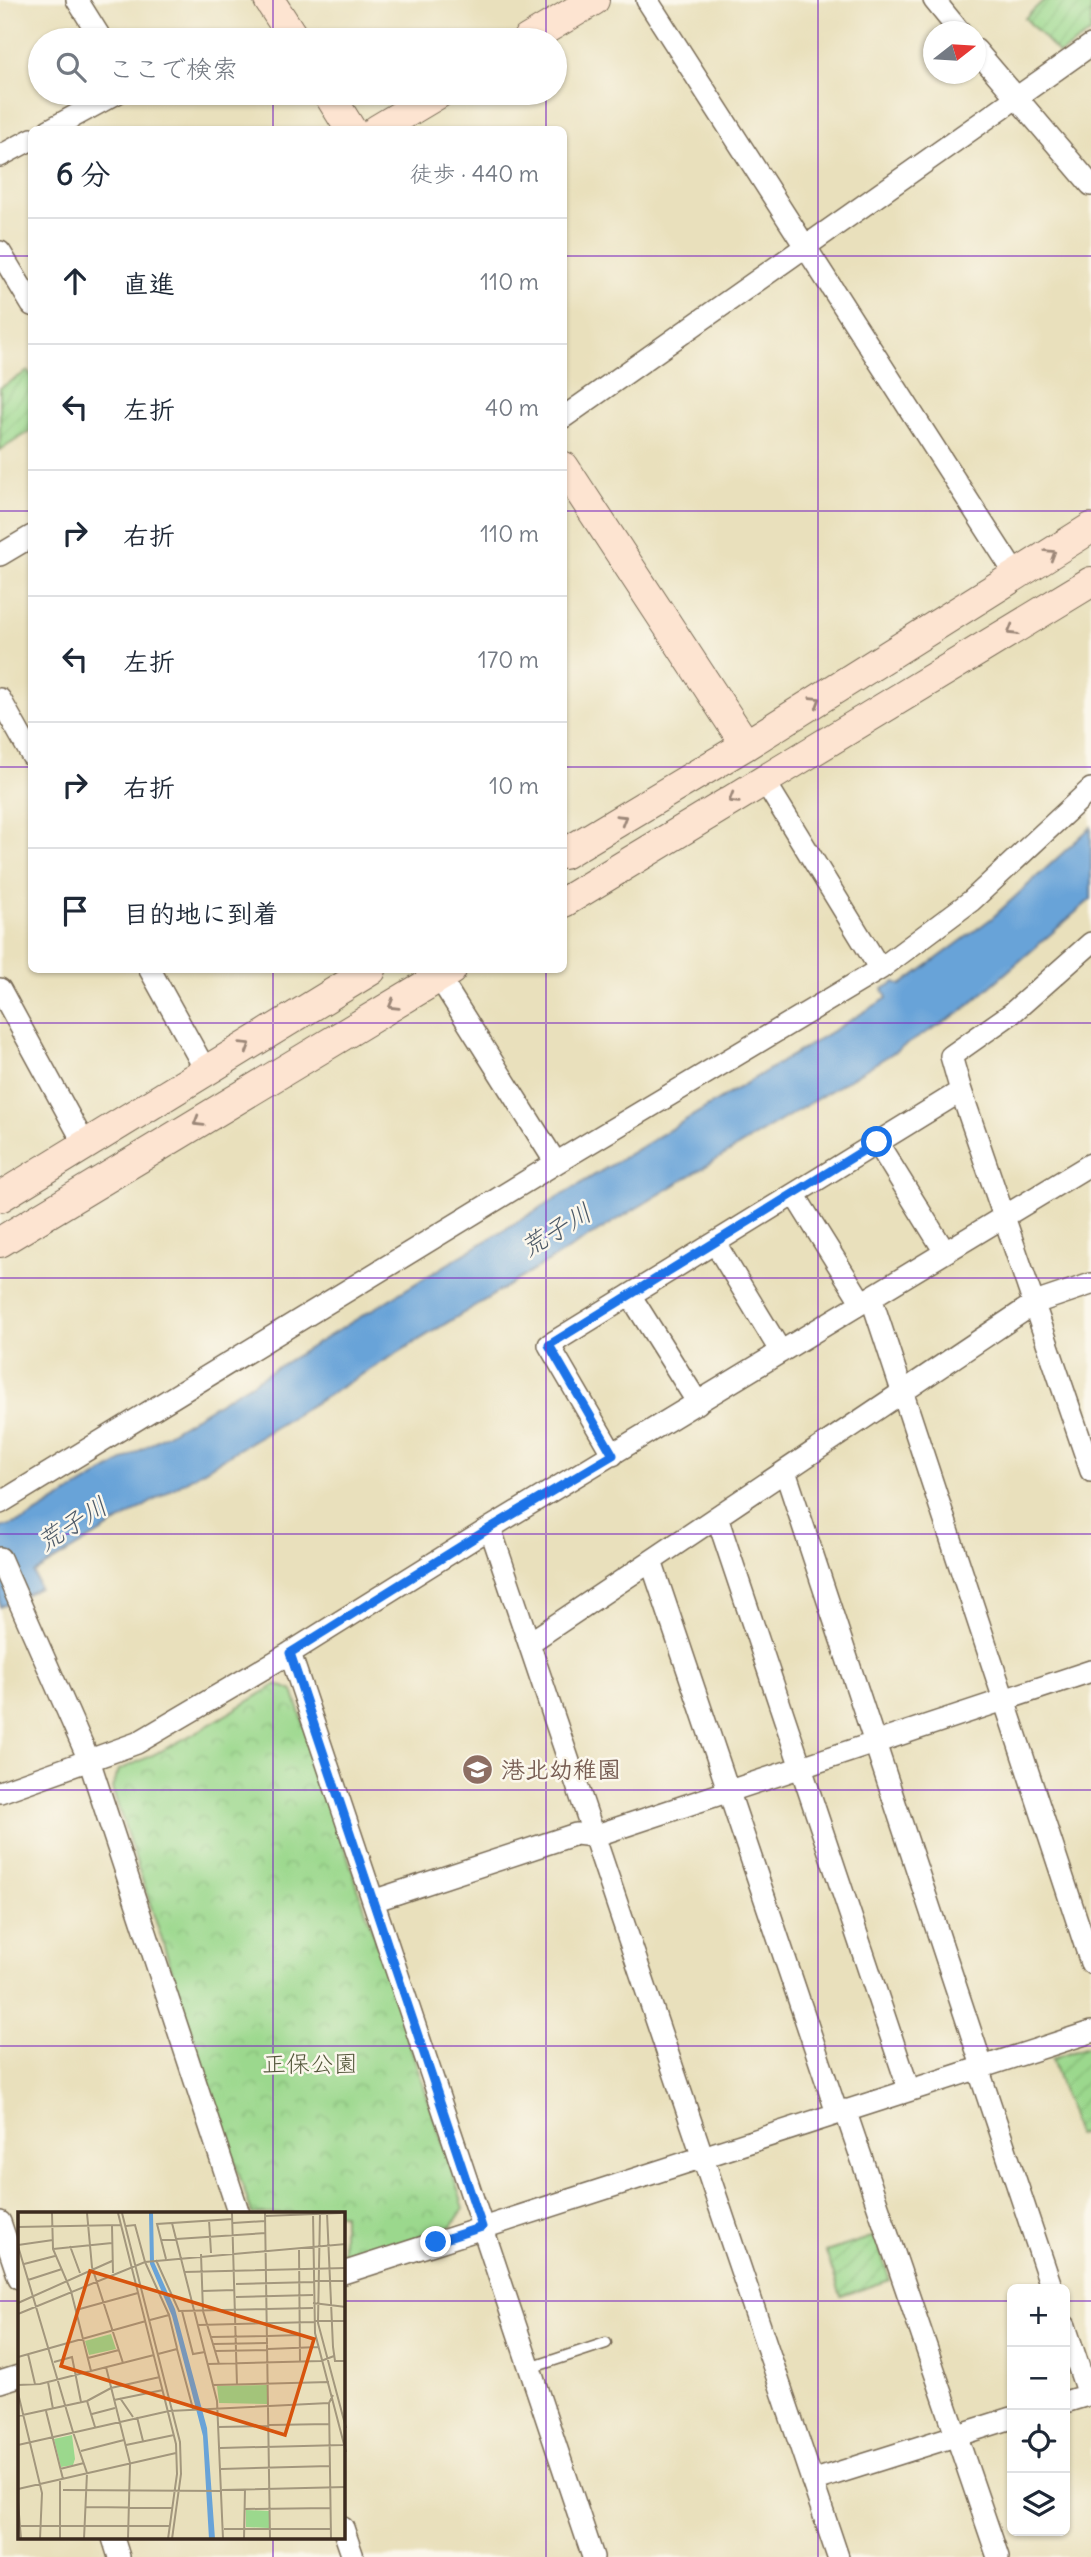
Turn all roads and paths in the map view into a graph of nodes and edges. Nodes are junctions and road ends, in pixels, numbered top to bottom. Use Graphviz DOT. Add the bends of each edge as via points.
graph roads {
  1 [pos="77,0"];
  2 [pos="269,0"];
  3 [pos="594,0"];
  4 [pos="647,0"];
  5 [pos="934,0"];
  6 [pos="951,21"];
  7 [pos="94,28"];
  8 [pos="287,28"];
  9 [pos="547,28"];
  10 [pos="1091,45"];
  11 [pos="986,63"];
  12 [pos="1015,97"];
  13 [pos="95,105"];
  14 [pos="335,105"];
  15 [pos="419,105"];
  16 [pos="56,126"];
  17 [pos="349,126"];
  18 [pos="384,126"];
  19 [pos="28,141"];
  20 [pos="0,156"];
  21 [pos="1091,185"];
  22 [pos="804,245"];
  23 [pos="0,252"];
  24 [pos="28,298"];
  25 [pos="567,414"];
  26 [pos="567,472"];
  27 [pos="1091,528"];
  28 [pos="28,538"];
  29 [pos="0,555"];
  30 [pos="1016,575"];
  31 [pos="1091,582"];
  32 [pos="0,699"];
  33 [pos="746,745"];
  34 [pos="28,749"];
  35 [pos="764,780"];
  36 [pos="1091,789"];
  37 [pos="567,852"];
  38 [pos="567,900"];
  39 [pos="1091,943"];
  40 [pos="880,969"];
  41 [pos="152,973"];
  42 [pos="366,973"];
  43 [pos="445,973"];
  44 [pos="0,989"];
  45 [pos="206,1071"];
  46 [pos="961,1091"];
  47 [pos="877,1142"];
  48 [pos="85,1145"];
  49 [pos="556,1163"];
  50 [pos="1091,1164"];
  51 [pos="794,1194"];
  52 [pos="0,1197"];
  53 [pos="1005,1216"];
  54 [pos="0,1242"];
  55 [pos="715,1242"];
  56 [pos="945,1252"];
  57 [pos="1091,1284"];
  58 [pos="630,1294"];
  59 [pos="866,1300"];
  60 [pos="1035,1303"];
  61 [pos="781,1352"];
  62 [pos="902,1392"];
  63 [pos="698,1403"];
  64 [pos="613,1455"];
  65 [pos="785,1471"];
  66 [pos="1091,1471"];
  67 [pos="0,1503"];
  68 [pos="717,1517"];
  69 [pos="490,1528"];
  70 [pos="0,1558"];
  71 [pos="651,1561"];
  72 [pos="529,1643"];
  73 [pos="290,1653"];
  74 [pos="1091,1671"];
  75 [pos="1004,1700"];
  76 [pos="875,1743"];
  77 [pos="89,1760"];
  78 [pos="801,1768"];
  79 [pos="729,1791"];
  80 [pos="0,1792"];
  81 [pos="594,1836"];
  82 [pos="373,1901"];
  83 [pos="1091,1962"];
  84 [pos="1091,2032"];
  85 [pos="980,2067"];
  86 [pos="909,2090"];
  87 [pos="841,2112"];
  88 [pos="703,2156"];
  89 [pos="238,2212"];
  90 [pos="0,2222"];
  91 [pos="482,2227"];
  92 [pos="345,2272"];
  93 [pos="18,2275"];
  94 [pos="1050,2284"];
  95 [pos="1070,2340"];
  96 [pos="607,2343"];
  97 [pos="530,2368"];
  98 [pos="18,2376"];
  99 [pos="0,2382"];
  100 [pos="1089,2394"];
  101 [pos="1070,2400"];
  102 [pos="1007,2420"];
  103 [pos="956,2436"];
  104 [pos="812,2481"];
  105 [pos="345,2534"];
  106 [pos="114,2540"];
  107 [pos="119,2557"];
  108 [pos="353,2557"];
  109 [pos="593,2557"];
  110 [pos="838,2557"];
  111 [pos="998,2557"];
  1 -- 7 [label="street"];
  2 -- 8 [label="street"];
  3 -- 9 [label="street"];
  4 -- 22 [label="street"];
  5 -- 6 [label="street"];
  10 -- 12 [label="street"];
  11 -- 12 [label="street"];
  12 -- 21 [label="street"];
  12 -- 22 [label="street"];
  13 -- 16 [label="street"];
  14 -- 17 [label="street"];
  15 -- 18 [label="street"];
  19 -- 20 [label="street"];
  22 -- 25 [label="street"];
  22 -- 30 [label="street"];
  23 -- 24 [label="street"];
  26 -- 33 [label="street"];
  30 -- 27 [label="street, one-way"];
  28 -- 29 [label="street"];
  33 -- 30 [label="street, one-way"];
  31 -- 35 [label="street, one-way"];
  32 -- 34 [label="street"];
  37 -- 33 [label="street, one-way"];
  35 -- 38 [label="street, one-way"];
  35 -- 40 [label="street"];
  36 -- 40 [label="street" via="971,901"];
  39 -- 46 [label="street" via="1012,1013 951,1056"];
  40 -- 49 [label="street"];
  41 -- 45 [label="street"];
  45 -- 42 [label="street, one-way"];
  43 -- 49 [label="street"];
  43 -- 54 [label="street, one-way"];
  44 -- 48 [label="street"];
  45 -- 48 [label="street"];
  46 -- 47 [label="street"];
  46 -- 53 [label="street"];
  47 -- 51 [label="street"];
  47 -- 56 [label="street"];
  48 -- 52 [label="street"];
  49 -- 67 [label="street"];
  50 -- 53 [label="street"];
  51 -- 55 [label="street"];
  51 -- 59 [label="street"];
  53 -- 56 [label="street"];
  53 -- 60 [label="street"];
  55 -- 58 [label="street"];
  55 -- 61 [label="street"];
  56 -- 59 [label="street"];
  57 -- 60 [label="street"];
  58 -- 63 [label="street"];
  58 -- 64 [label="street" via="549,1345"];
  59 -- 61 [label="street"];
  59 -- 62 [label="street"];
  60 -- 62 [label="street"];
  60 -- 66 [label="street"];
  61 -- 63 [label="street"];
  62 -- 65 [label="street"];
  62 -- 75 [label="street"];
  63 -- 64 [label="street"];
  64 -- 69 [label="street"];
  65 -- 68 [label="street"];
  65 -- 76 [label="street"];
  68 -- 71 [label="street"];
  68 -- 78 [label="street"];
  69 -- 72 [label="street"];
  69 -- 73 [label="street"];
  70 -- 77 [label="street"];
  71 -- 72 [label="street"];
  71 -- 79 [label="street"];
  72 -- 81 [label="street"];
  73 -- 77 [label="street" via="137,1743"];
  73 -- 82 [label="street"];
  74 -- 75 [label="street"];
  75 -- 76 [label="street"];
  75 -- 83 [label="street"];
  76 -- 78 [label="street"];
  76 -- 85 [label="street"];
  77 -- 80 [label="street"];
  77 -- 89 [label="street"];
  78 -- 79 [label="street"];
  78 -- 86 [label="street"];
  79 -- 81 [label="street"];
  79 -- 87 [label="street"];
  81 -- 82 [label="street" via="576,1834"];
  81 -- 88 [label="street"];
  82 -- 91 [label="street"];
  84 -- 85 [label="street"];
  85 -- 86 [label="street"];
  85 -- 94 [label="street"];
  86 -- 87 [label="street"];
  87 -- 88 [label="street"];
  87 -- 103 [label="street"];
  88 -- 91 [label="street"];
  88 -- 104 [label="street"];
  90 -- 93 [label="street"];
  91 -- 92 [label="street"];
  91 -- 97 [label="street"];
  95 -- 100 [label="street"];
  96 -- 97 [label="lane"];
  97 -- 109 [label="street"];
  98 -- 99 [label="street"];
  100 -- 101 [label="street"];
  102 -- 103 [label="street"];
  103 -- 104 [label="street"];
  103 -- 111 [label="street"];
  104 -- 110 [label="street"];
  105 -- 108 [label="street"];
  106 -- 107 [label="street"];
}
